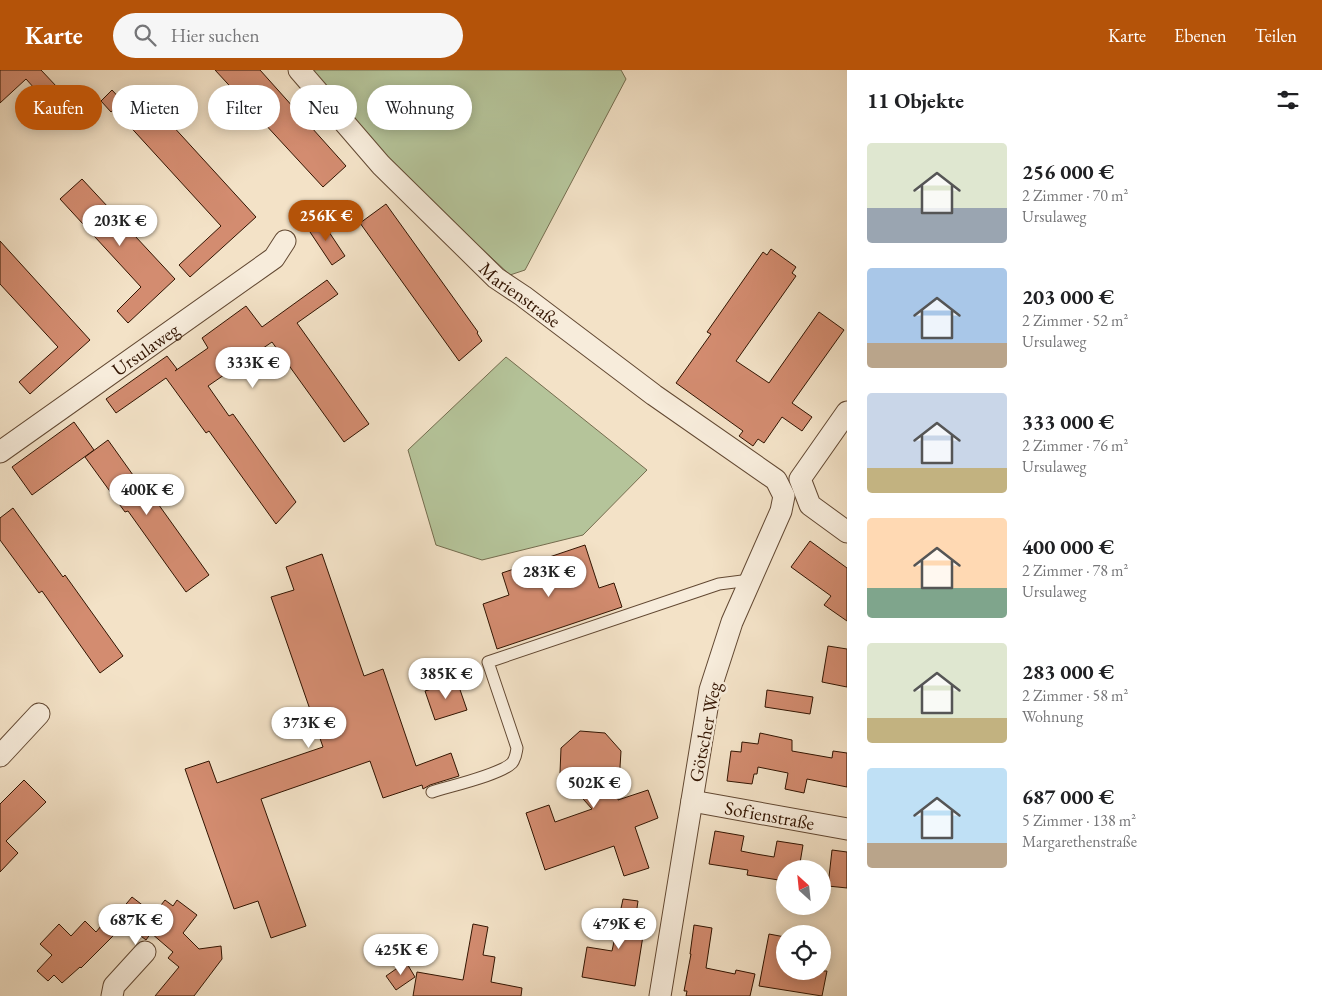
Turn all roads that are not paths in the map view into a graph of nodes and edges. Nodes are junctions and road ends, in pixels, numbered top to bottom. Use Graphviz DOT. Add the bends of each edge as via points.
graph roads {
  1 [pos="299,70"];
  2 [pos="285,241"];
  3 [pos="847,412"];
  4 [pos="0,452"];
  5 [pos="776,480"];
  6 [pos="847,532"];
  7 [pos="750,580"];
  8 [pos="39,714"];
  9 [pos="0,756"];
  10 [pos="432,792"];
  11 [pos="692,801"];
  12 [pos="847,829"];
  13 [pos="145,952"];
  14 [pos="112,996"];
  15 [pos="660,996"];
  1 -- 5 [label="street, Marienstraße" via="381,165 496,278"];
  2 -- 4 [label="street, Ursulaweg" via="274,258"];
  3 -- 6 [label="street" via="800,479 810,505"];
  5 -- 7 [label="street, Götscher Weg" via="784,496 781,511"];
  7 -- 10 [label="lane" via="719,584 488,662 517,748 516,757 500,770"];
  7 -- 11 [label="street, Götscher Weg" via="732,622 710,690"];
  8 -- 9 [label="street"];
  11 -- 12 [label="street, Sofienstraße"];
  11 -- 15 [label="street, Götscher Weg"];
  13 -- 14 [label="street" via="114,986"];
}
